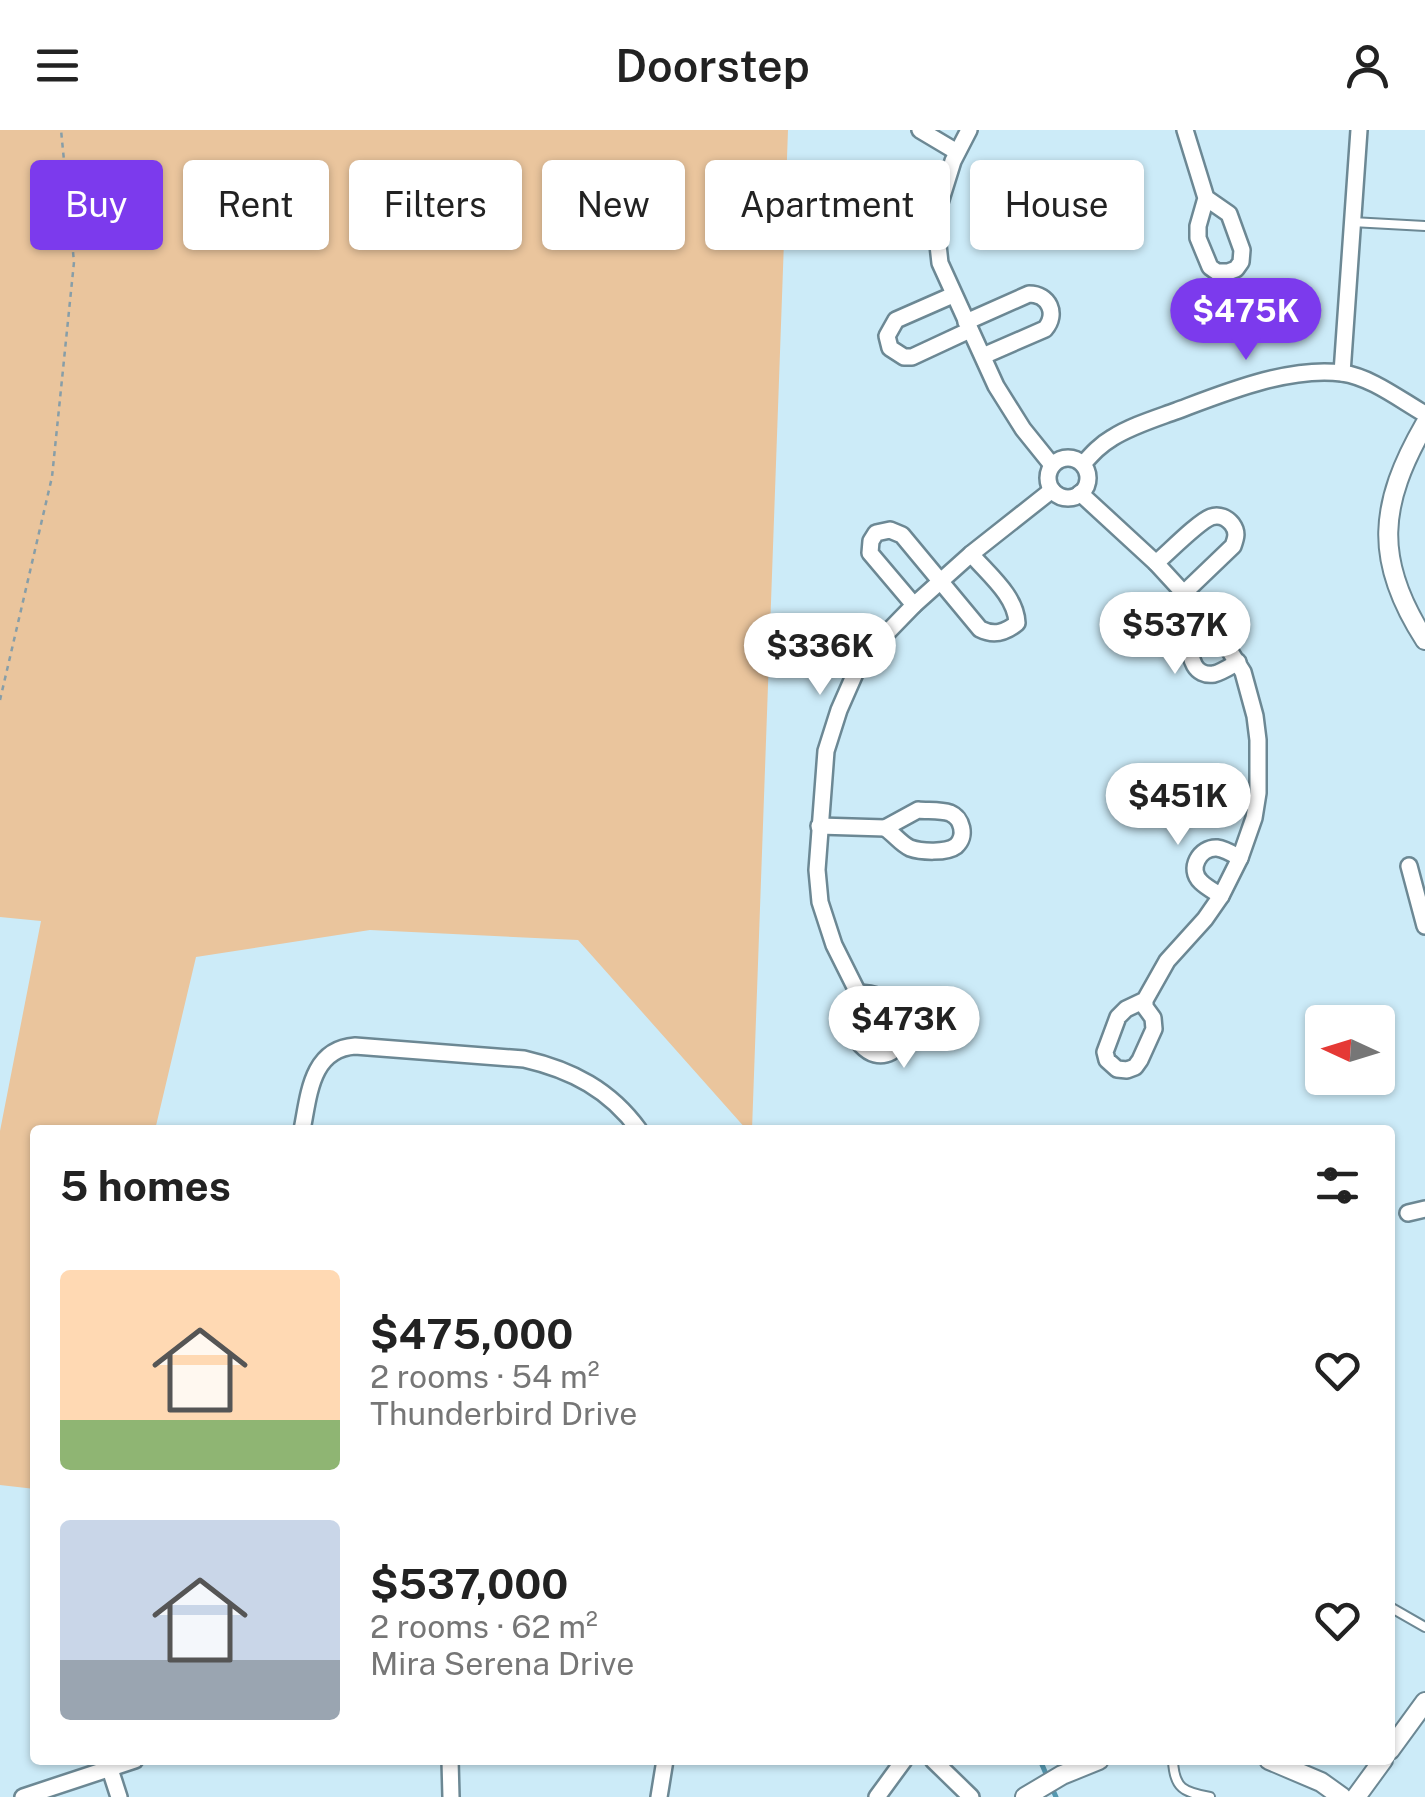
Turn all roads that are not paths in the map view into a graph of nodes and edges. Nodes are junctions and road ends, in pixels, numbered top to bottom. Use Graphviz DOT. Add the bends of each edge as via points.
graph roads {
  1 [pos="920,130"];
  2 [pos="969,130"];
  3 [pos="1185,130"];
  4 [pos="1358,130"];
  5 [pos="957,152"];
  6 [pos="1206,198"];
  7 [pos="1352,222"];
  8 [pos="1425,226"];
  9 [pos="954,295"];
  10 [pos="968,326"];
  11 [pos="983,356"];
  12 [pos="1342,373"];
  13 [pos="1425,414"];
  14 [pos="1425,424"];
  15 [pos="1083,464"];
  16 [pos="1052,465"];
  17 [pos="1052,490"];
  18 [pos="1080,493"];
  19 [pos="971,554"];
  20 [pos="1156,564"];
  21 [pos="941,581"];
  22 [pos="1184,593"];
  23 [pos="914,605"];
  24 [pos="1214,626"];
  25 [pos="1425,640"];
  26 [pos="1238,662"];
  27 [pos="819,826"];
  28 [pos="885,828"];
  29 [pos="1240,858"];
  30 [pos="1408,866"];
  31 [pos="1222,896"];
  32 [pos="1425,926"];
  33 [pos="858,993"];
  34 [pos="1146,1000"];
  35 [pos="303,1125"];
  36 [pos="636,1125"];
  37 [pos="1425,1209"];
  38 [pos="1408,1213"];
  39 [pos="1395,1610"];
  40 [pos="1425,1628"];
  41 [pos="1425,1702"];
  42 [pos="1395,1743"];
  43 [pos="105,1765"];
  44 [pos="108,1765"];
  45 [pos="450,1765"];
  46 [pos="664,1765"];
  47 [pos="900,1765"];
  48 [pos="938,1765"];
  49 [pos="1087,1765"];
  50 [pos="1174,1765"];
  51 [pos="1281,1765"];
  52 [pos="1379,1765"];
  53 [pos="23,1797"];
  54 [pos="119,1797"];
  55 [pos="450,1797"];
  56 [pos="659,1797"];
  57 [pos="877,1797"];
  58 [pos="970,1797"];
  59 [pos="1025,1797"];
  60 [pos="1210,1797"];
  61 [pos="1342,1797"];
  62 [pos="1356,1797"];
  1 -- 5 [label="street"];
  2 -- 5 [label="street"];
  3 -- 6 [label="street"];
  4 -- 7 [label="street"];
  5 -- 9 [label="street" via="936,227 940,263"];
  6 -- 6 [label="street" via="1198,238 1207,264 1224,273 1236,269 1242,250 1229,214"];
  7 -- 8 [label="lane"];
  7 -- 12 [label="street"];
  9 -- 10 [label="street"];
  9 -- 10 [label="street" via="896,320 890,348 912,357"];
  10 -- 11 [label="street"];
  10 -- 11 [label="street" via="1029,294 1044,297 1051,308 1044,329"];
  11 -- 16 [label="street" via="1008,408"];
  12 -- 13 [label="street"];
  12 -- 15 [label="street" via="1285,376 1226,392 1128,429"];
  14 -- 25 [label="street" via="1396,483 1388,547 1405,606"];
  15 -- 16 [label="street" via="1071,458"];
  15 -- 18 [label="street" via="1088,477"];
  16 -- 17 [label="street"];
  17 -- 18 [label="street" via="1071,498"];
  17 -- 19 [label="street"];
  18 -- 20 [label="street"];
  19 -- 21 [label="street"];
  19 -- 21 [label="street" via="1012,602 1017,623 990,634 980,629"];
  20 -- 22 [label="street"];
  20 -- 22 [label="street" via="1208,518 1230,522 1233,546"];
  21 -- 23 [label="street"];
  21 -- 23 [label="street" via="902,535 876,533 870,554"];
  22 -- 24 [label="street"];
  23 -- 27 [label="street" via="857,669 839,710 826,751"];
  24 -- 26 [label="street"];
  24 -- 26 [label="street" via="1193,644 1195,668 1213,674"];
  26 -- 29 [label="street" via="1255,716 1259,772 1254,818"];
  27 -- 28 [label="street"];
  27 -- 33 [label="street" via="820,902"];
  28 -- 28 [label="street" via="918,810 953,814 962,832 953,848 920,850"];
  29 -- 31 [label="street"];
  29 -- 31 [label="street" via="1214,848 1199,855 1196,875"];
  30 -- 32 [label="street"];
  31 -- 34 [label="street" via="1167,961"];
  35 -- 36 [label="street" via="324,1058 355,1046 551,1065 596,1086"];
  37 -- 38 [label="street"];
  39 -- 40 [label="lane"];
  41 -- 42 [label="street"];
  43 -- 53 [label="street"];
  44 -- 54 [label="street"];
  45 -- 55 [label="street"];
  46 -- 56 [label="street"];
  47 -- 57 [label="street"];
  48 -- 58 [label="street"];
  49 -- 59 [label="street"];
  50 -- 60 [label="lane" via="1180,1786"];
  51 -- 61 [label="street"];
  52 -- 62 [label="street"];
}
